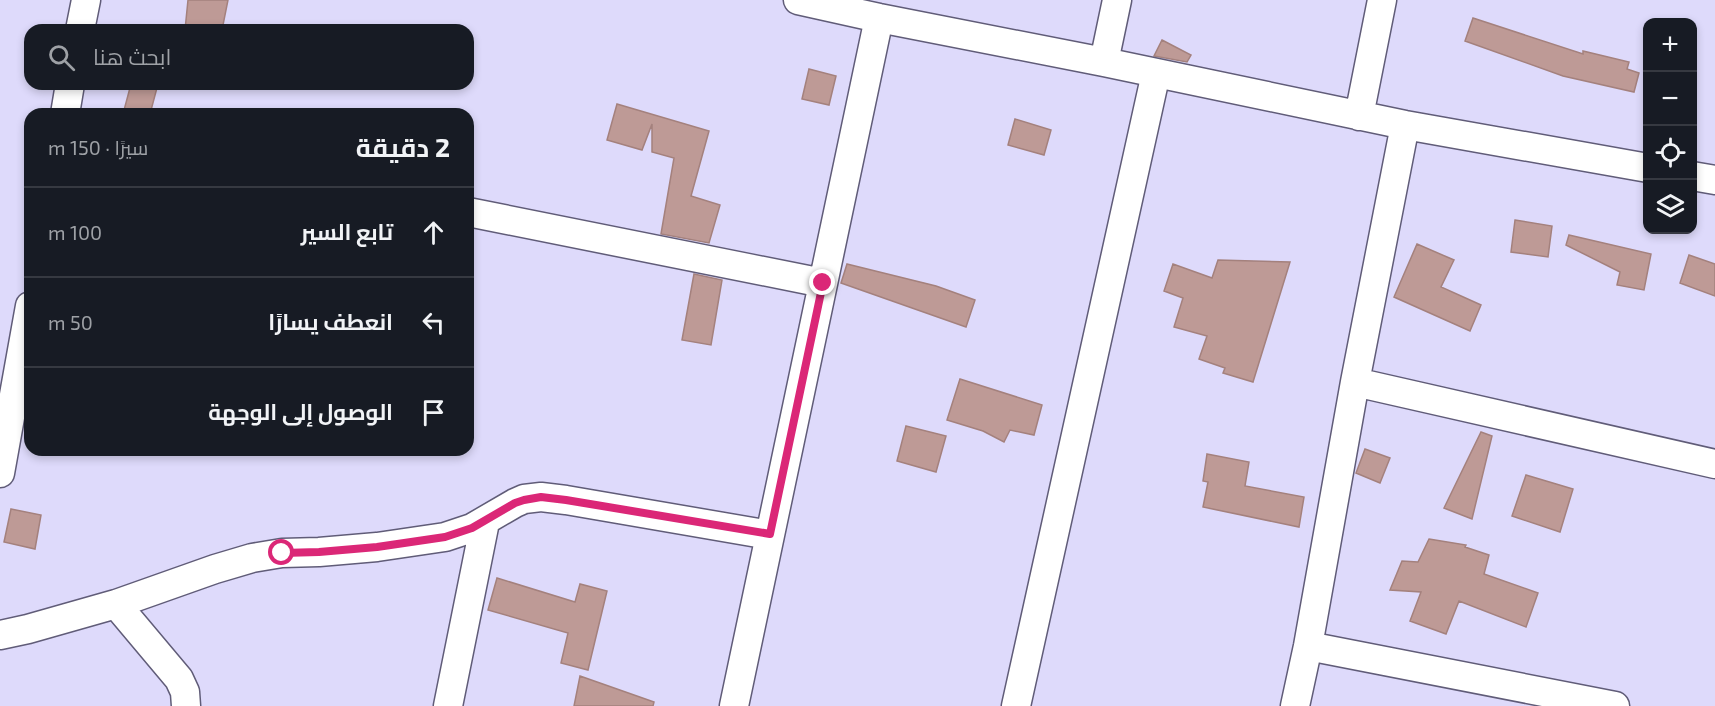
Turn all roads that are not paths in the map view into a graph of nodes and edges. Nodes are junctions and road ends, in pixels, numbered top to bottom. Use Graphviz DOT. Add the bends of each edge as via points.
graph roads {
  1 [pos="86,0"];
  2 [pos="798,0"];
  3 [pos="1117,0"];
  4 [pos="1382,0"];
  5 [pos="879,18"];
  6 [pos="81,24"];
  7 [pos="1104,62"];
  8 [pos="1156,73"];
  9 [pos="69,90"];
  10 [pos="65,108"];
  11 [pos="1359,116"];
  12 [pos="1405,125"];
  13 [pos="1643,167"];
  14 [pos="1697,177"];
  15 [pos="1715,180"];
  16 [pos="474,213"];
  17 [pos="823,283"];
  18 [pos="24,339"];
  19 [pos="1355,382"];
  20 [pos="1715,464"];
  21 [pos="0,473"];
  22 [pos="485,522"];
  23 [pos="770,534"];
  24 [pos="116,604"];
  25 [pos="0,635"];
  26 [pos="1308,646"];
  27 [pos="1524,697"];
  28 [pos="186,706"];
  29 [pos="448,706"];
  30 [pos="734,706"];
  31 [pos="1016,706"];
  32 [pos="1295,706"];
  33 [pos="1615,706"];
  1 -- 6 [label="street"];
  2 -- 5 [label="street"];
  3 -- 7 [label="street"];
  4 -- 11 [label="street"];
  5 -- 7 [label="street"];
  5 -- 17 [label="street"];
  7 -- 8 [label="street"];
  8 -- 11 [label="street"];
  8 -- 31 [label="street"];
  9 -- 10 [label="street"];
  11 -- 12 [label="street"];
  12 -- 13 [label="street"];
  12 -- 19 [label="street"];
  14 -- 15 [label="street"];
  16 -- 17 [label="street"];
  17 -- 23 [label="street"];
  18 -- 21 [label="street"];
  19 -- 20 [label="street"];
  19 -- 26 [label="street"];
  22 -- 23 [label="street" via="515,503 541,497"];
  22 -- 24 [label="street" via="459,533 414,542 252,558"];
  22 -- 29 [label="street"];
  23 -- 30 [label="street"];
  24 -- 25 [label="street"];
  24 -- 28 [label="street" via="179,679"];
  26 -- 27 [label="street"];
  26 -- 32 [label="street"];
  27 -- 33 [label="street"];
}
